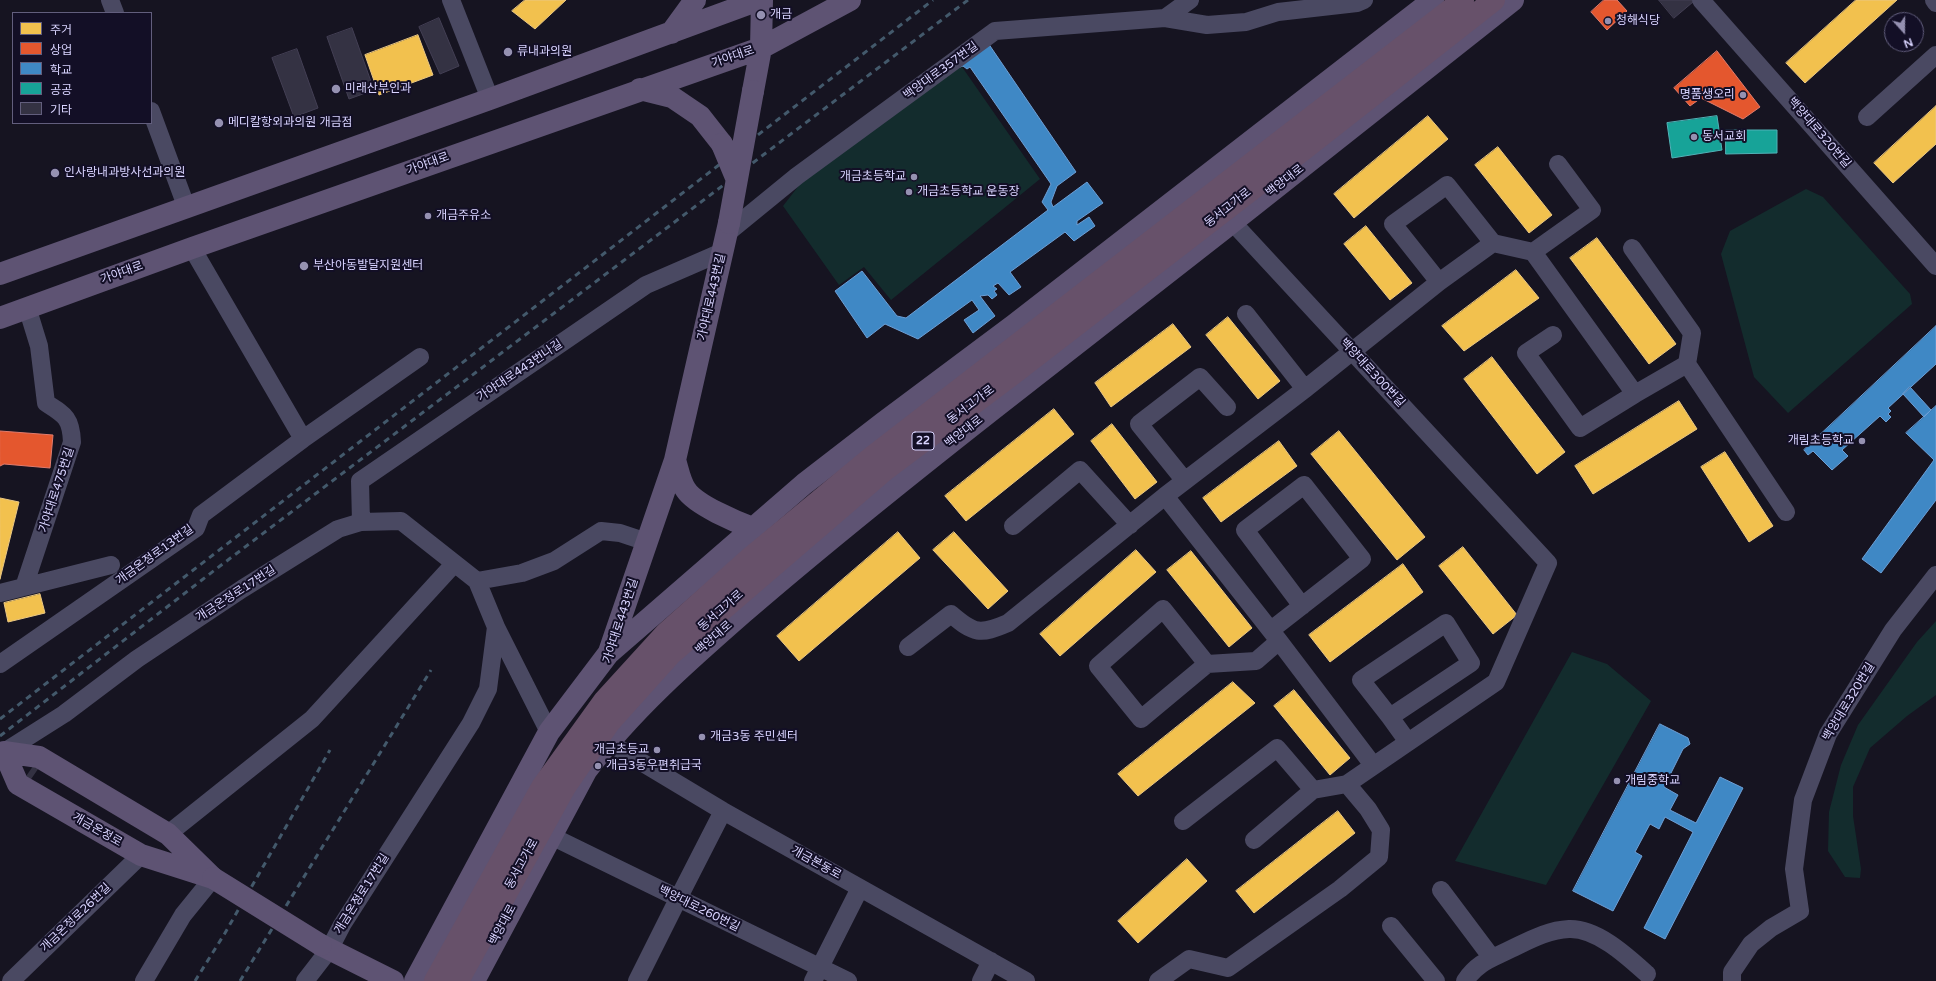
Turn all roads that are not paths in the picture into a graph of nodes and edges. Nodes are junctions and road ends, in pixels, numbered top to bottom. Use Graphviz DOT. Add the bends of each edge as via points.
graph roads {
  1 [pos="110,0"];
  2 [pos="451,0"];
  3 [pos="695,0"];
  4 [pos="759,0"];
  5 [pos="762,0"];
  6 [pos="850,0"];
  7 [pos="1190,0"];
  8 [pos="1364,0"];
  9 [pos="1433,0"];
  10 [pos="1462,0"];
  11 [pos="1494,0"];
  12 [pos="1513,0"];
  13 [pos="1701,0"];
  14 [pos="1934,0"];
  15 [pos="1936,3"];
  16 [pos="115,12"];
  17 [pos="1165,18"];
  18 [pos="672,34"];
  19 [pos="761,48"];
  20 [pos="1936,55"];
  21 [pos="640,89"];
  22 [pos="490,99"];
  23 [pos="152,114"];
  24 [pos="1867,117"];
  25 [pos="1558,164"];
  26 [pos="736,180"];
  27 [pos="1197,183"];
  28 [pos="186,206"];
  29 [pos="1233,222"];
  30 [pos="726,236"];
  31 [pos="1493,243"];
  32 [pos="192,248"];
  33 [pos="1632,248"];
  34 [pos="1534,252"];
  35 [pos="1936,266"];
  36 [pos="0,274"];
  37 [pos="1439,282"];
  38 [pos="28,308"];
  39 [pos="1246,314"];
  40 [pos="0,318"];
  41 [pos="1553,335"];
  42 [pos="1352,351"];
  43 [pos="420,358"];
  44 [pos="1687,364"];
  45 [pos="1305,389"];
  46 [pos="1635,394"];
  47 [pos="1227,407"];
  48 [pos="303,439"];
  49 [pos="675,460"];
  50 [pos="1185,481"];
  51 [pos="1165,496"];
  52 [pos="1786,512"];
  53 [pos="361,522"];
  54 [pos="1130,525"];
  55 [pos="1013,526"];
  56 [pos="753,528"];
  57 [pos="647,542"];
  58 [pos="454,564"];
  59 [pos="112,565"];
  60 [pos="1936,575"];
  61 [pos="477,581"];
  62 [pos="24,587"];
  63 [pos="0,593"];
  64 [pos="628,596"];
  65 [pos="1302,606"];
  66 [pos="643,623"];
  67 [pos="496,627"];
  68 [pos="1275,635"];
  69 [pos="908,648"];
  70 [pos="608,654"];
  71 [pos="692,658"];
  72 [pos="0,664"];
  73 [pos="1207,664"];
  74 [pos="1390,717"];
  75 [pos="549,732"];
  76 [pos="608,742"];
  77 [pos="1408,742"];
  78 [pos="1,752"];
  79 [pos="1373,765"];
  80 [pos="586,771"];
  81 [pos="36,772"];
  82 [pos="1347,784"];
  83 [pos="1313,790"];
  84 [pos="723,811"];
  85 [pos="1183,822"];
  86 [pos="168,834"];
  87 [pos="551,836"];
  88 [pos="1254,840"];
  89 [pos="141,855"];
  90 [pos="213,878"];
  91 [pos="860,888"];
  92 [pos="1441,890"];
  93 [pos="678,899"];
  94 [pos="1391,926"];
  95 [pos="325,947"];
  96 [pos="1492,958"];
  97 [pos="991,961"];
  98 [pos="816,974"];
  99 [pos="1647,974"];
  100 [pos="11,981"];
  101 [pos="144,981"];
  102 [pos="306,981"];
  103 [pos="393,981"];
  104 [pos="415,981"];
  105 [pos="436,981"];
  106 [pos="458,981"];
  107 [pos="474,981"];
  108 [pos="638,981"];
  109 [pos="848,981"];
  110 [pos="981,981"];
  111 [pos="1026,981"];
  112 [pos="1158,981"];
  113 [pos="1436,981"];
  114 [pos="1465,981"];
  115 [pos="1732,981"];
  1 -- 16 [label="street"];
  2 -- 22 [label="street"];
  3 -- 18 [label="main road"];
  4 -- 18 [label="main road"];
  5 -- 19 [label="main road, 가야대로443번길"];
  6 -- 19 [label="main road, 가야대로"];
  7 -- 17 [label="street"];
  8 -- 17 [label="street, 백양대로357번길" via="1357,3 1278,12 1246,22 1207,25"];
  9 -- 27 [label="main road"];
  10 -- 105 [label="highway, 동서고가로 / 22, bridge" via="872,457 750,558 666,633 604,700 542,787"];
  11 -- 106 [label="highway, 동서고가로 / 22, bridge" via="1271,175 885,470 672,654 609,723 565,788"];
  12 -- 29 [label="main road, 백양대로"];
  13 -- 35 [label="street, 백양대로320번길"];
  14 -- 15 [label="street"];
  17 -- 30 [label="street, 백양대로357번길" via="995,31 797,176"];
  18 -- 22 [label="main road"];
  19 -- 21 [label="main road, 가야대로"];
  19 -- 26 [label="main road, 가야대로443번길, bridge"];
  20 -- 24 [label="street"];
  21 -- 26 [label="main road, bridge" via="672,97 700,116 722,144"];
  21 -- 32 [label="main road, 가야대로"];
  22 -- 28 [label="main road"];
  23 -- 28 [label="street"];
  25 -- 34 [label="street" via="1592,210"];
  26 -- 30 [label="main road, 가야대로443번길, bridge"];
  27 -- 29 [label="street, 백양대로300번길"];
  27 -- 56 [label="main road" via="804,484"];
  28 -- 36 [label="main road"];
  29 -- 42 [label="street, 백양대로300번길"];
  29 -- 71 [label="main road, 백양대로" via="902,480 772,587"];
  30 -- 49 [label="main road, 가야대로443번길"];
  30 -- 53 [label="street, 가야대로443번나길" via="646,285 360,481"];
  31 -- 34 [label="street"];
  31 -- 37 [label="street"];
  31 -- 37 [label="street" via="1447,185 1394,224"];
  32 -- 38 [label="main road, 가야대로"];
  32 -- 48 [label="street"];
  33 -- 44 [label="street" via="1692,333"];
  34 -- 46 [label="street"];
  37 -- 42 [label="street"];
  38 -- 40 [label="main road, 가야대로"];
  38 -- 62 [label="street, 가야대로475번길" via="39,346 46,403 64,414 72,428 72,442"];
  39 -- 45 [label="street"];
  41 -- 46 [label="street" via="1526,353 1580,428"];
  42 -- 45 [label="street"];
  42 -- 77 [label="street, 백양대로300번길" via="1548,563 1496,682"];
  43 -- 48 [label="street, 개금온정로13번길"];
  44 -- 46 [label="street"];
  44 -- 52 [label="street"];
  45 -- 50 [label="street"];
  47 -- 50 [label="street" via="1200,377 1139,424"];
  48 -- 72 [label="street, 개금온정로13번길" via="201,515 196,528"];
  49 -- 56 [label="main road" via="686,490 730,520"];
  49 -- 57 [label="main road, 가야대로443번길"];
  50 -- 51 [label="street"];
  51 -- 54 [label="street"];
  51 -- 68 [label="street"];
  53 -- 58 [label="street, 개금온정로17번길" via="401,522"];
  53 -- 78 [label="street, 개금온정로17번길" via="338,529 242,589 137,659 64,714"];
  54 -- 55 [label="street" via="1080,470"];
  54 -- 69 [label="street" via="1008,623 981,632 967,627 952,614"];
  56 -- 66 [label="main road"];
  57 -- 61 [label="street" via="620,533 601,531 554,561 522,573"];
  57 -- 64 [label="main road, 가야대로443번길"];
  58 -- 61 [label="street, 개금온정로17번길"];
  58 -- 86 [label="street" via="312,719"];
  59 -- 62 [label="street"];
  60 -- 115 [label="street, 백양대로320번길" via="1893,630 1828,734 1804,800 1794,869 1800,911 1771,928 1751,944 1732,972"];
  61 -- 67 [label="street, 개금온정로17번길"];
  62 -- 63 [label="street"];
  64 -- 66 [label="main road"];
  64 -- 70 [label="main road, 가야대로443번길"];
  65 -- 65 [label="street" via="1245,530 1304,485 1362,559"];
  65 -- 68 [label="street"];
  66 -- 70 [label="main road"];
  66 -- 71 [label="main road"];
  67 -- 75 [label="street"];
  67 -- 95 [label="street, 개금온정로17번길" via="488,689 471,723 342,925"];
  68 -- 73 [label="street" via="1256,661"];
  68 -- 79 [label="street"];
  70 -- 75 [label="main road"];
  70 -- 80 [label="main road, 가야대로443번길"];
  71 -- 76 [label="main road, 백양대로"];
  73 -- 73 [label="street" via="1162,609 1098,666 1141,719"];
  74 -- 74 [label="street" via="1361,680 1446,623 1471,663"];
  74 -- 77 [label="street"];
  75 -- 104 [label="main road"];
  76 -- 80 [label="main road, 백양대로"];
  76 -- 84 [label="street, 개금본동로"];
  77 -- 79 [label="street"];
  78 -- 86 [label="main road, 개금온정로" via="39,757"];
  78 -- 89 [label="main road, 개금온정로" via="18,784"];
  79 -- 82 [label="street"];
  80 -- 87 [label="main road, 백양대로"];
  81 -- 90 [label="main road, 개금온정로"];
  82 -- 83 [label="street"];
  82 -- 112 [label="street" via="1368,809 1380,830 1379,857 1340,890 1228,968 1189,959"];
  83 -- 85 [label="street" via="1277,748"];
  83 -- 88 [label="street"];
  84 -- 91 [label="street, 개금본동로"];
  84 -- 93 [label="street"];
  86 -- 90 [label="main road, 개금온정로"];
  87 -- 93 [label="street, 백양대로260번길"];
  87 -- 107 [label="main road, 백양대로"];
  89 -- 90 [label="main road, 개금온정로"];
  89 -- 100 [label="street, 개금온정로26번길"];
  90 -- 95 [label="main road, 개금온정로, bridge"];
  90 -- 101 [label="street" via="183,915"];
  91 -- 97 [label="street, 개금본동로"];
  91 -- 98 [label="street"];
  92 -- 96 [label="street"];
  93 -- 98 [label="street, 백양대로260번길"];
  93 -- 108 [label="street"];
  94 -- 113 [label="street"];
  95 -- 102 [label="street, 개금온정로17번길"];
  95 -- 103 [label="main road, 개금온정로"];
  96 -- 99 [label="street" via="1551,932 1570,929 1605,940"];
  96 -- 114 [label="street" via="1473,969"];
  97 -- 110 [label="street"];
  97 -- 111 [label="street, 개금본동로"];
  98 -- 109 [label="street, 백양대로260번길"];
}
